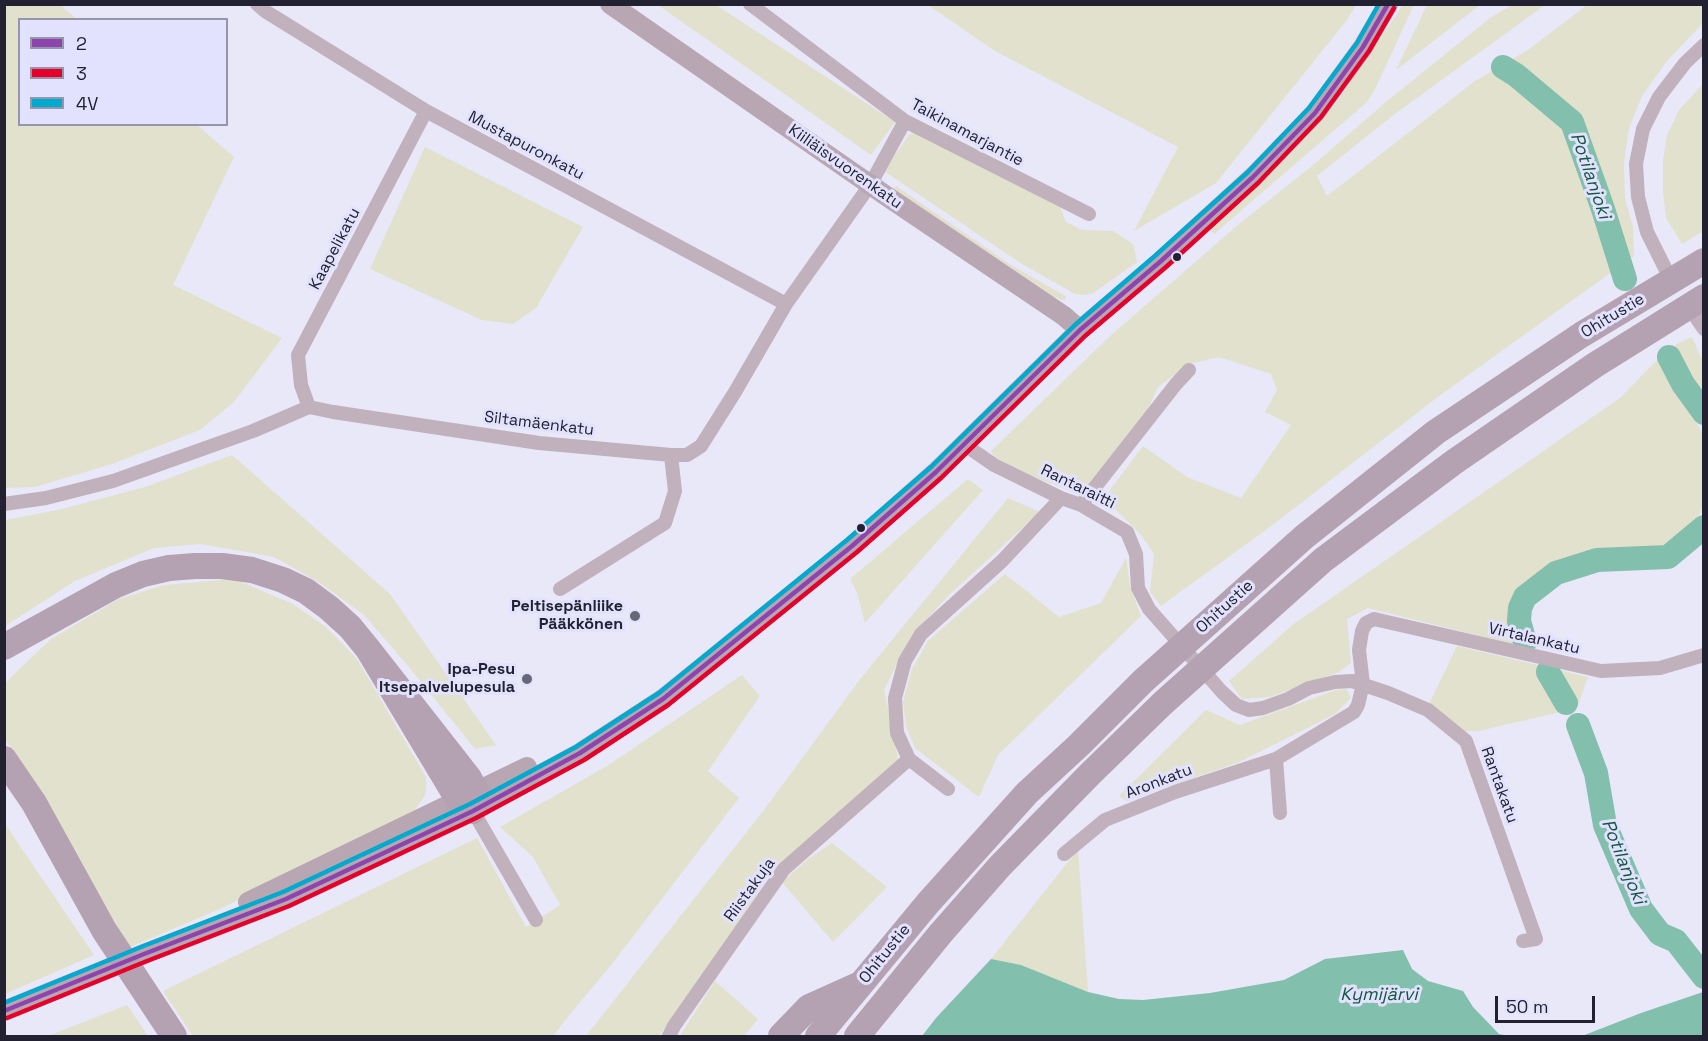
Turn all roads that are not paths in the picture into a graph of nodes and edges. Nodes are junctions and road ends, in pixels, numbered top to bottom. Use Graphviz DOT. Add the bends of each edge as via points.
graph roads {
  1 [pos="257,4"];
  2 [pos="609,4"];
  3 [pos="750,4"];
  4 [pos="1388,4"];
  5 [pos="1704,45"];
  6 [pos="426,111"];
  7 [pos="905,121"];
  8 [pos="870,185"];
  9 [pos="1089,214"];
  10 [pos="1704,261"];
  11 [pos="1665,268"];
  12 [pos="786,304"];
  13 [pos="1701,315"];
  14 [pos="1080,330"];
  15 [pos="1189,370"];
  16 [pos="309,407"];
  17 [pos="965,445"];
  18 [pos="671,455"];
  19 [pos="1061,498"];
  20 [pos="4,504"];
  21 [pos="1081,505"];
  22 [pos="560,589"];
  23 [pos="87,602"];
  24 [pos="1362,631"];
  25 [pos="4,647"];
  26 [pos="1704,655"];
  27 [pos="4,665"];
  28 [pos="1363,684"];
  29 [pos="4,759"];
  30 [pos="909,759"];
  31 [pos="1276,759"];
  32 [pos="948,789"];
  33 [pos="4,791"];
  34 [pos="470,802"];
  35 [pos="1280,813"];
  36 [pos="1064,854"];
  37 [pos="536,920"];
  38 [pos="104,930"];
  39 [pos="1523,941"];
  40 [pos="861,984"];
  41 [pos="4,1011"];
  42 [pos="174,1036"];
  43 [pos="669,1036"];
  44 [pos="782,1036"];
  45 [pos="818,1036"];
  46 [pos="857,1036"];
  1 -- 6 [label="street, Mustapuronkatu"];
  2 -- 8 [label="main road, Kiiliäisvuorenkatu"];
  3 -- 7 [label="street, Taikinamarjantie"];
  4 -- 14 [label="main road" via="1363,47 1315,113 1253,177"];
  5 -- 11 [label="street" via="1659,97 1643,129 1636,164 1638,197 1647,232"];
  6 -- 12 [label="street, Mustapuronkatu"];
  6 -- 16 [label="street, Kaapelikatu" via="298,355 301,385"];
  7 -- 8 [label="street, Siltamäenkatu"];
  7 -- 9 [label="street, Taikinamarjantie"];
  8 -- 12 [label="street, Siltamäenkatu"];
  8 -- 14 [label="main road, Kiiliäisvuorenkatu"];
  10 -- 40 [label="highway, Ohitustie" via="1581,335 1436,432 1304,537 1143,681 1027,793"];
  12 -- 18 [label="street, Siltamäenkatu" via="700,446 687,454"];
  13 -- 46 [label="highway, Ohitustie" via="1595,365 1482,442 1323,560 1091,772 941,933"];
  14 -- 17 [label="main road"];
  15 -- 21 [label="street"];
  16 -- 18 [label="street, Siltamäenkatu" via="539,443"];
  16 -- 20 [label="street" via="113,481"];
  17 -- 19 [label="street, Rantaraitti" via="994,465"];
  17 -- 34 [label="main road" via="852,546 663,699 538,777"];
  18 -- 22 [label="street" via="675,491 665,523"];
  19 -- 21 [label="street, Rantaraitti"];
  19 -- 30 [label="street" via="1002,561 921,634 905,661 895,698 897,733"];
  21 -- 28 [label="street, Rantaraitti" via="1127,531 1136,554 1138,588 1149,609 1236,705 1249,710 1263,708 1310,688 1335,682"];
  23 -- 25 [label="highway"];
  23 -- 27 [label="highway"];
  23 -- 34 [label="highway" via="142,574 195,566 252,570 306,591 350,627 469,778"];
  24 -- 26 [label="street, Virtalankatu" via="1374,619 1601,671 1660,668"];
  24 -- 28 [label="street, Aronkatu" via="1359,650"];
  28 -- 31 [label="street, Aronkatu" via="1354,712"];
  28 -- 39 [label="street, Rantakatu" via="1428,710 1466,741 1536,939"];
  29 -- 38 [label="highway" via="34,803"];
  30 -- 32 [label="street"];
  30 -- 43 [label="street, Riistakuja" via="784,869"];
  31 -- 35 [label="street"];
  31 -- 36 [label="street, Aronkatu" via="1105,820"];
  33 -- 38 [label="highway"];
  34 -- 37 [label="street"];
  34 -- 41 [label="main road" via="286,899"];
  38 -- 42 [label="highway"];
  40 -- 44 [label="highway" via="809,1006"];
  40 -- 45 [label="highway, Ohitustie"];
}
